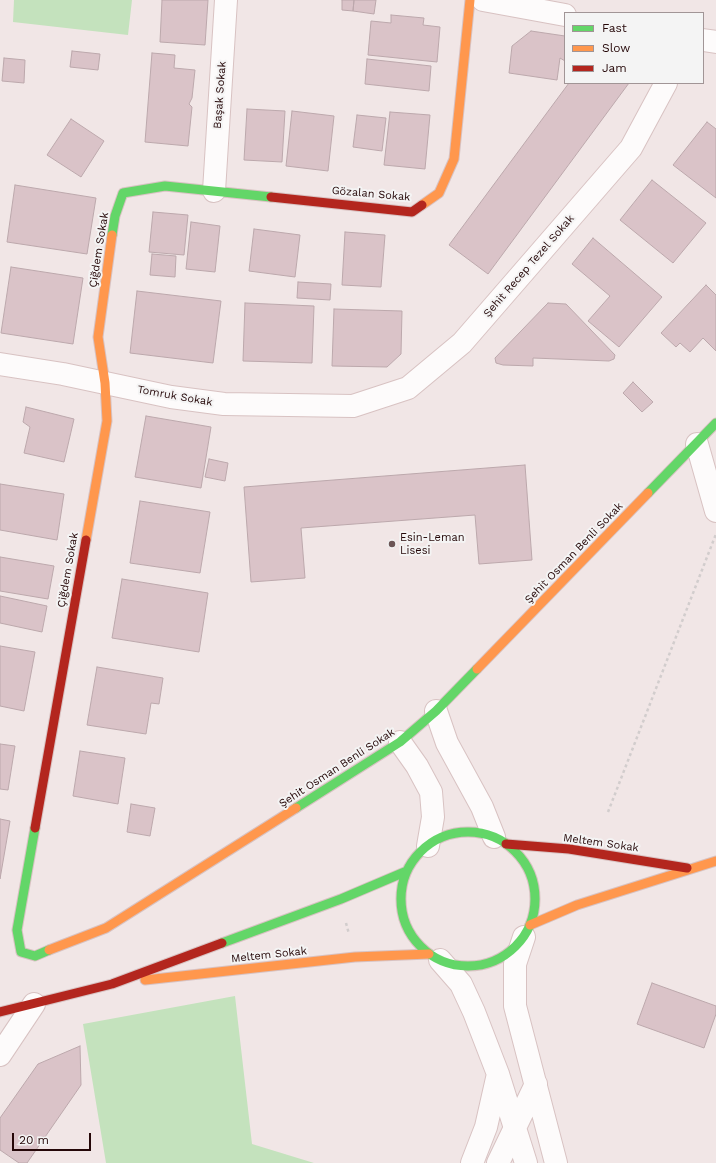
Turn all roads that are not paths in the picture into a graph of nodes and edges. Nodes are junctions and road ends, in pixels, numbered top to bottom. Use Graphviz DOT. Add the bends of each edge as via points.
graph roads {
  1 [pos="226,0"];
  2 [pos="470,0"];
  3 [pos="483,0"];
  4 [pos="564,15"];
  5 [pos="704,40"];
  6 [pos="716,42"];
  7 [pos="665,84"];
  8 [pos="214,191"];
  9 [pos="123,192"];
  10 [pos="0,364"];
  11 [pos="105,383"];
  12 [pos="353,406"];
  13 [pos="716,423"];
  14 [pos="698,444"];
  15 [pos="716,511"];
  16 [pos="436,711"];
  17 [pos="400,742"];
  18 [pos="500,841"];
  19 [pos="428,846"];
  20 [pos="716,861"];
  21 [pos="692,868"];
  22 [pos="407,871"];
  23 [pos="527,931"];
  24 [pos="21,952"];
  25 [pos="435,957"];
  26 [pos="112,984"];
  27 [pos="34,1004"];
  28 [pos="0,1012"];
  29 [pos="0,1055"];
  30 [pos="498,1074"];
  31 [pos="536,1084"];
  32 [pos="515,1126"];
  33 [pos="472,1163"];
  34 [pos="498,1163"];
  35 [pos="526,1163"];
  36 [pos="556,1163"];
  1 -- 8 [label="street, Başak Sokak"];
  2 -- 8 [label="street, Gözalan Sokak" via="454,159 440,193 412,212"];
  3 -- 4 [label="street"];
  5 -- 6 [label="street"];
  7 -- 12 [label="street, Şehit Recep Tezel Sokak" via="631,148 462,343 408,388"];
  8 -- 9 [label="street, Gözalan Sokak" via="165,186"];
  9 -- 11 [label="street, Çiğdem Sokak" via="115,216 98,337"];
  10 -- 11 [label="street, Tomruk Sokak"];
  11 -- 12 [label="street, Tomruk Sokak" via="171,397 224,404"];
  11 -- 24 [label="street, Çiğdem Sokak" via="107,421 17,930"];
  13 -- 14 [label="street, Şehit Osman Benli Sokak"];
  14 -- 15 [label="street"];
  14 -- 16 [label="street, Şehit Osman Benli Sokak"];
  16 -- 17 [label="street, Şehit Osman Benli Sokak"];
  16 -- 18 [label="street" via="447,743"];
  17 -- 19 [label="street" via="418,766 430,792 433,818"];
  17 -- 24 [label="street, Şehit Osman Benli Sokak" via="106,928 35,956"];
  18 -- 19 [label="street" via="467,832 446,836"];
  18 -- 21 [label="street, Meltem Sokak"];
  18 -- 23 [label="street" via="518,854 528,868 534,887 535,906"];
  19 -- 22 [label="street"];
  20 -- 21 [label="street, Meltem Sokak"];
  21 -- 23 [label="street, Meltem Sokak" via="577,905"];
  22 -- 25 [label="street" via="401,893 403,916 413,937"];
  22 -- 26 [label="street, Meltem Sokak" via="341,899"];
  23 -- 25 [label="street" via="511,951 495,961 477,966 458,966"];
  23 -- 31 [label="street" via="516,964 515,1006"];
  25 -- 26 [label="street, Meltem Sokak" via="355,957"];
  25 -- 30 [label="street" via="461,984"];
  26 -- 27 [label="street, Meltem Sokak"];
  27 -- 28 [label="street, Meltem Sokak"];
  27 -- 29 [label="street"];
  30 -- 32 [label="street"];
  30 -- 33 [label="street" via="486,1127"];
  31 -- 32 [label="street"];
  31 -- 36 [label="street"];
  32 -- 34 [label="street"];
  32 -- 35 [label="street"];
}
